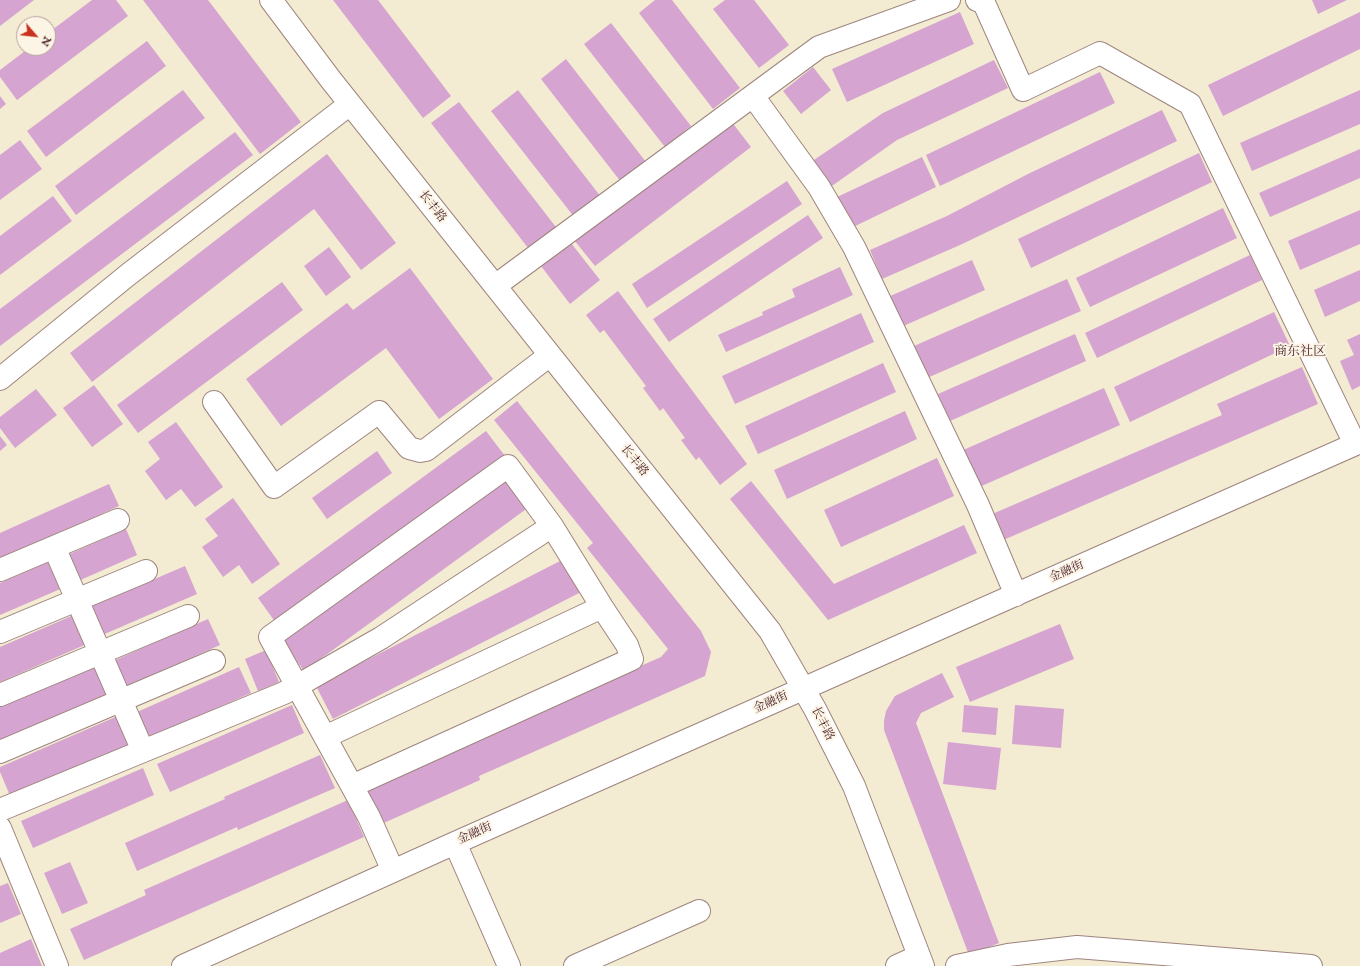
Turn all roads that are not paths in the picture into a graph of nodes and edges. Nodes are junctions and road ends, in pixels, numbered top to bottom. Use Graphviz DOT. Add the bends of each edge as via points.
graph roads {
  1 [pos="271,0"];
  2 [pos="949,0"];
  3 [pos="977,0"];
  4 [pos="753,96"];
  5 [pos="350,104"];
  6 [pos="495,286"];
  7 [pos="550,355"];
  8 [pos="0,379"];
  9 [pos="214,402"];
  10 [pos="1358,443"];
  11 [pos="118,520"];
  12 [pos="552,526"];
  13 [pos="54,547"];
  14 [pos="0,570"];
  15 [pos="146,571"];
  16 [pos="1016,595"];
  17 [pos="77,600"];
  18 [pos="602,606"];
  19 [pos="188,616"];
  20 [pos="0,632"];
  21 [pos="100,653"];
  22 [pos="214,661"];
  23 [pos="296,686"];
  24 [pos="803,689"];
  25 [pos="0,696"];
  26 [pos="121,701"];
  27 [pos="325,737"];
  28 [pos="0,752"];
  29 [pos="143,752"];
  30 [pos="352,786"];
  31 [pos="0,810"];
  32 [pos="0,828"];
  33 [pos="455,843"];
  34 [pos="393,871"];
  35 [pos="698,911"];
  36 [pos="219,959"];
  37 [pos="921,961"];
  38 [pos="58,966"];
  39 [pos="183,966"];
  40 [pos="509,966"];
  41 [pos="575,966"];
  42 [pos="897,966"];
  43 [pos="958,966"];
  44 [pos="1311,966"];
  1 -- 5 [label="street, 长丰路"];
  2 -- 4 [label="street" via="819,47"];
  3 -- 10 [label="street" via="984,3 1023,90 1100,53 1190,104"];
  4 -- 6 [label="street"];
  4 -- 16 [label="street" via="819,187 854,247 978,505"];
  5 -- 6 [label="street, 长丰路"];
  5 -- 8 [label="street" via="129,274"];
  6 -- 7 [label="street, 长丰路"];
  7 -- 9 [label="street" via="426,450 409,448 379,412 274,487"];
  7 -- 24 [label="street, 长丰路" via="770,631"];
  10 -- 16 [label="street, 金融街"];
  11 -- 13 [label="street"];
  12 -- 18 [label="street"];
  12 -- 23 [label="street" via="381,638"];
  12 -- 23 [label="street" via="508,466 270,637"];
  13 -- 14 [label="street"];
  13 -- 17 [label="street"];
  15 -- 17 [label="street"];
  16 -- 24 [label="street, 金融街"];
  17 -- 20 [label="street"];
  17 -- 21 [label="street"];
  18 -- 27 [label="street"];
  18 -- 30 [label="street" via="627,644 632,659"];
  19 -- 21 [label="street"];
  21 -- 25 [label="street"];
  21 -- 26 [label="street"];
  22 -- 26 [label="street"];
  23 -- 27 [label="street"];
  23 -- 29 [label="street"];
  24 -- 33 [label="street, 金融街"];
  24 -- 37 [label="street, 长丰路" via="854,786"];
  26 -- 28 [label="street"];
  26 -- 29 [label="street"];
  27 -- 30 [label="street"];
  29 -- 31 [label="street"];
  30 -- 34 [label="street"];
  32 -- 38 [label="street"];
  33 -- 34 [label="street, 金融街"];
  33 -- 40 [label="street"];
  34 -- 36 [label="street, 金融街"];
  35 -- 41 [label="street"];
  36 -- 39 [label="street, 金融街"];
  37 -- 42 [label="street"];
  43 -- 44 [label="street" via="1008,955 1077,947"];
}
